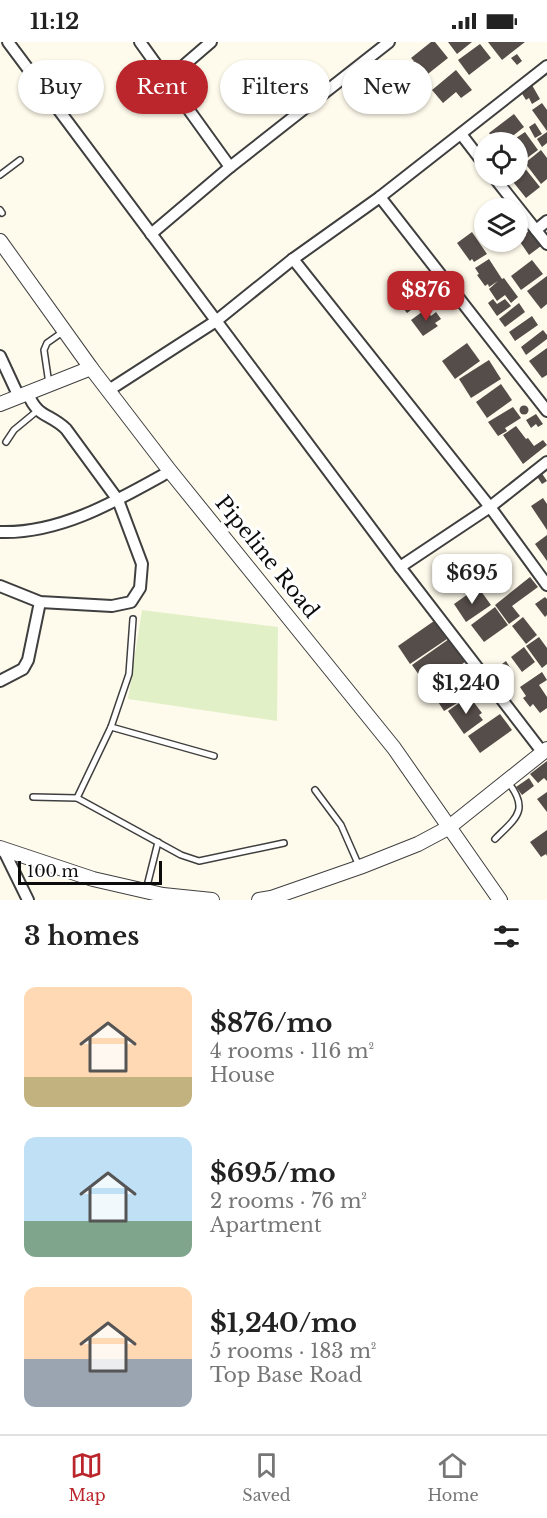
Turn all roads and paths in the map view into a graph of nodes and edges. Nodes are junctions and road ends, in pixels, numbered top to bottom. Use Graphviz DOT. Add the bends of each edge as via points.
graph roads {
  1 [pos="8,42"];
  2 [pos="140,42"];
  3 [pos="211,42"];
  4 [pos="389,42"];
  5 [pos="154,60"];
  6 [pos="190,60"];
  7 [pos="547,66"];
  8 [pos="193,114"];
  9 [pos="461,134"];
  10 [pos="474,151"];
  11 [pos="20,160"];
  12 [pos="230,167"];
  13 [pos="0,175"];
  14 [pos="501,186"];
  15 [pos="380,197"];
  16 [pos="547,221"];
  17 [pos="536,230"];
  18 [pos="151,234"];
  19 [pos="0,241"];
  20 [pos="547,244"];
  21 [pos="293,259"];
  22 [pos="216,321"];
  23 [pos="66,330"];
  24 [pos="0,356"];
  25 [pos="91,368"];
  26 [pos="50,385"];
  27 [pos="109,390"];
  28 [pos="23,396"];
  29 [pos="0,404"];
  30 [pos="37,411"];
  31 [pos="547,411"];
  32 [pos="6,442"];
  33 [pos="547,462"];
  34 [pos="170,471"];
  35 [pos="118,500"];
  36 [pos="490,507"];
  37 [pos="0,532"];
  38 [pos="400,567"];
  39 [pos="547,585"];
  40 [pos="0,586"];
  41 [pos="40,602"];
  42 [pos="133,619"];
  43 [pos="0,681"];
  44 [pos="111,728"];
  45 [pos="545,751"];
  46 [pos="214,756"];
  47 [pos="508,782"];
  48 [pos="315,790"];
  49 [pos="33,797"];
  50 [pos="77,798"];
  51 [pos="448,828"];
  52 [pos="495,839"];
  53 [pos="158,842"];
  54 [pos="284,843"];
  55 [pos="1,849"];
  56 [pos="360,867"];
  57 [pos="146,891"];
  58 [pos="165,898"];
  59 [pos="28,900"];
  60 [pos="212,900"];
  61 [pos="261,900"];
  62 [pos="500,900"];
  1 -- 18 [label="street"];
  2 -- 5 [label="street"];
  3 -- 6 [label="street"];
  4 -- 12 [label="street"];
  7 -- 9 [label="street"];
  8 -- 12 [label="street"];
  9 -- 10 [label="street"];
  9 -- 15 [label="street"];
  11 -- 13 [label="lane"];
  12 -- 18 [label="street"];
  14 -- 17 [label="street"];
  15 -- 21 [label="street"];
  15 -- 31 [label="street"];
  16 -- 17 [label="street"];
  17 -- 20 [label="street"];
  18 -- 22 [label="street"];
  19 -- 23 [label="street, Pipeline Road"];
  21 -- 22 [label="street"];
  21 -- 36 [label="street"];
  22 -- 27 [label="street"];
  22 -- 38 [label="street"];
  23 -- 25 [label="street, Pipeline Road"];
  23 -- 26 [label="lane" via="47,343 44,350"];
  24 -- 28 [label="street"];
  25 -- 26 [label="street"];
  25 -- 27 [label="street, Pipeline Road"];
  26 -- 28 [label="street"];
  27 -- 34 [label="street, Pipeline Road"];
  28 -- 29 [label="street"];
  28 -- 30 [label="street"];
  30 -- 32 [label="lane"];
  30 -- 35 [label="street" via="66,429"];
  33 -- 36 [label="street"];
  34 -- 35 [label="street"];
  34 -- 51 [label="street, Pipeline Road" via="394,748"];
  35 -- 37 [label="street" via="39,529"];
  35 -- 41 [label="street" via="142,564 140,588 131,602 112,606"];
  36 -- 38 [label="street"];
  36 -- 39 [label="street"];
  38 -- 45 [label="street"];
  40 -- 41 [label="street"];
  41 -- 43 [label="street" via="28,660 23,669"];
  42 -- 44 [label="lane" via="129,674"];
  44 -- 46 [label="lane"];
  44 -- 50 [label="lane"];
  45 -- 47 [label="street"];
  47 -- 51 [label="street"];
  47 -- 52 [label="lane" via="518,796 520,809"];
  48 -- 56 [label="lane" via="341,825"];
  49 -- 50 [label="lane"];
  50 -- 53 [label="lane"];
  51 -- 56 [label="street"];
  51 -- 62 [label="street, Pipeline Road"];
  53 -- 54 [label="lane" via="199,861"];
  53 -- 57 [label="lane"];
  55 -- 57 [label="street" via="93,879"];
  55 -- 59 [label="street"];
  56 -- 61 [label="street"];
  57 -- 58 [label="street"];
  58 -- 60 [label="street"];
}
